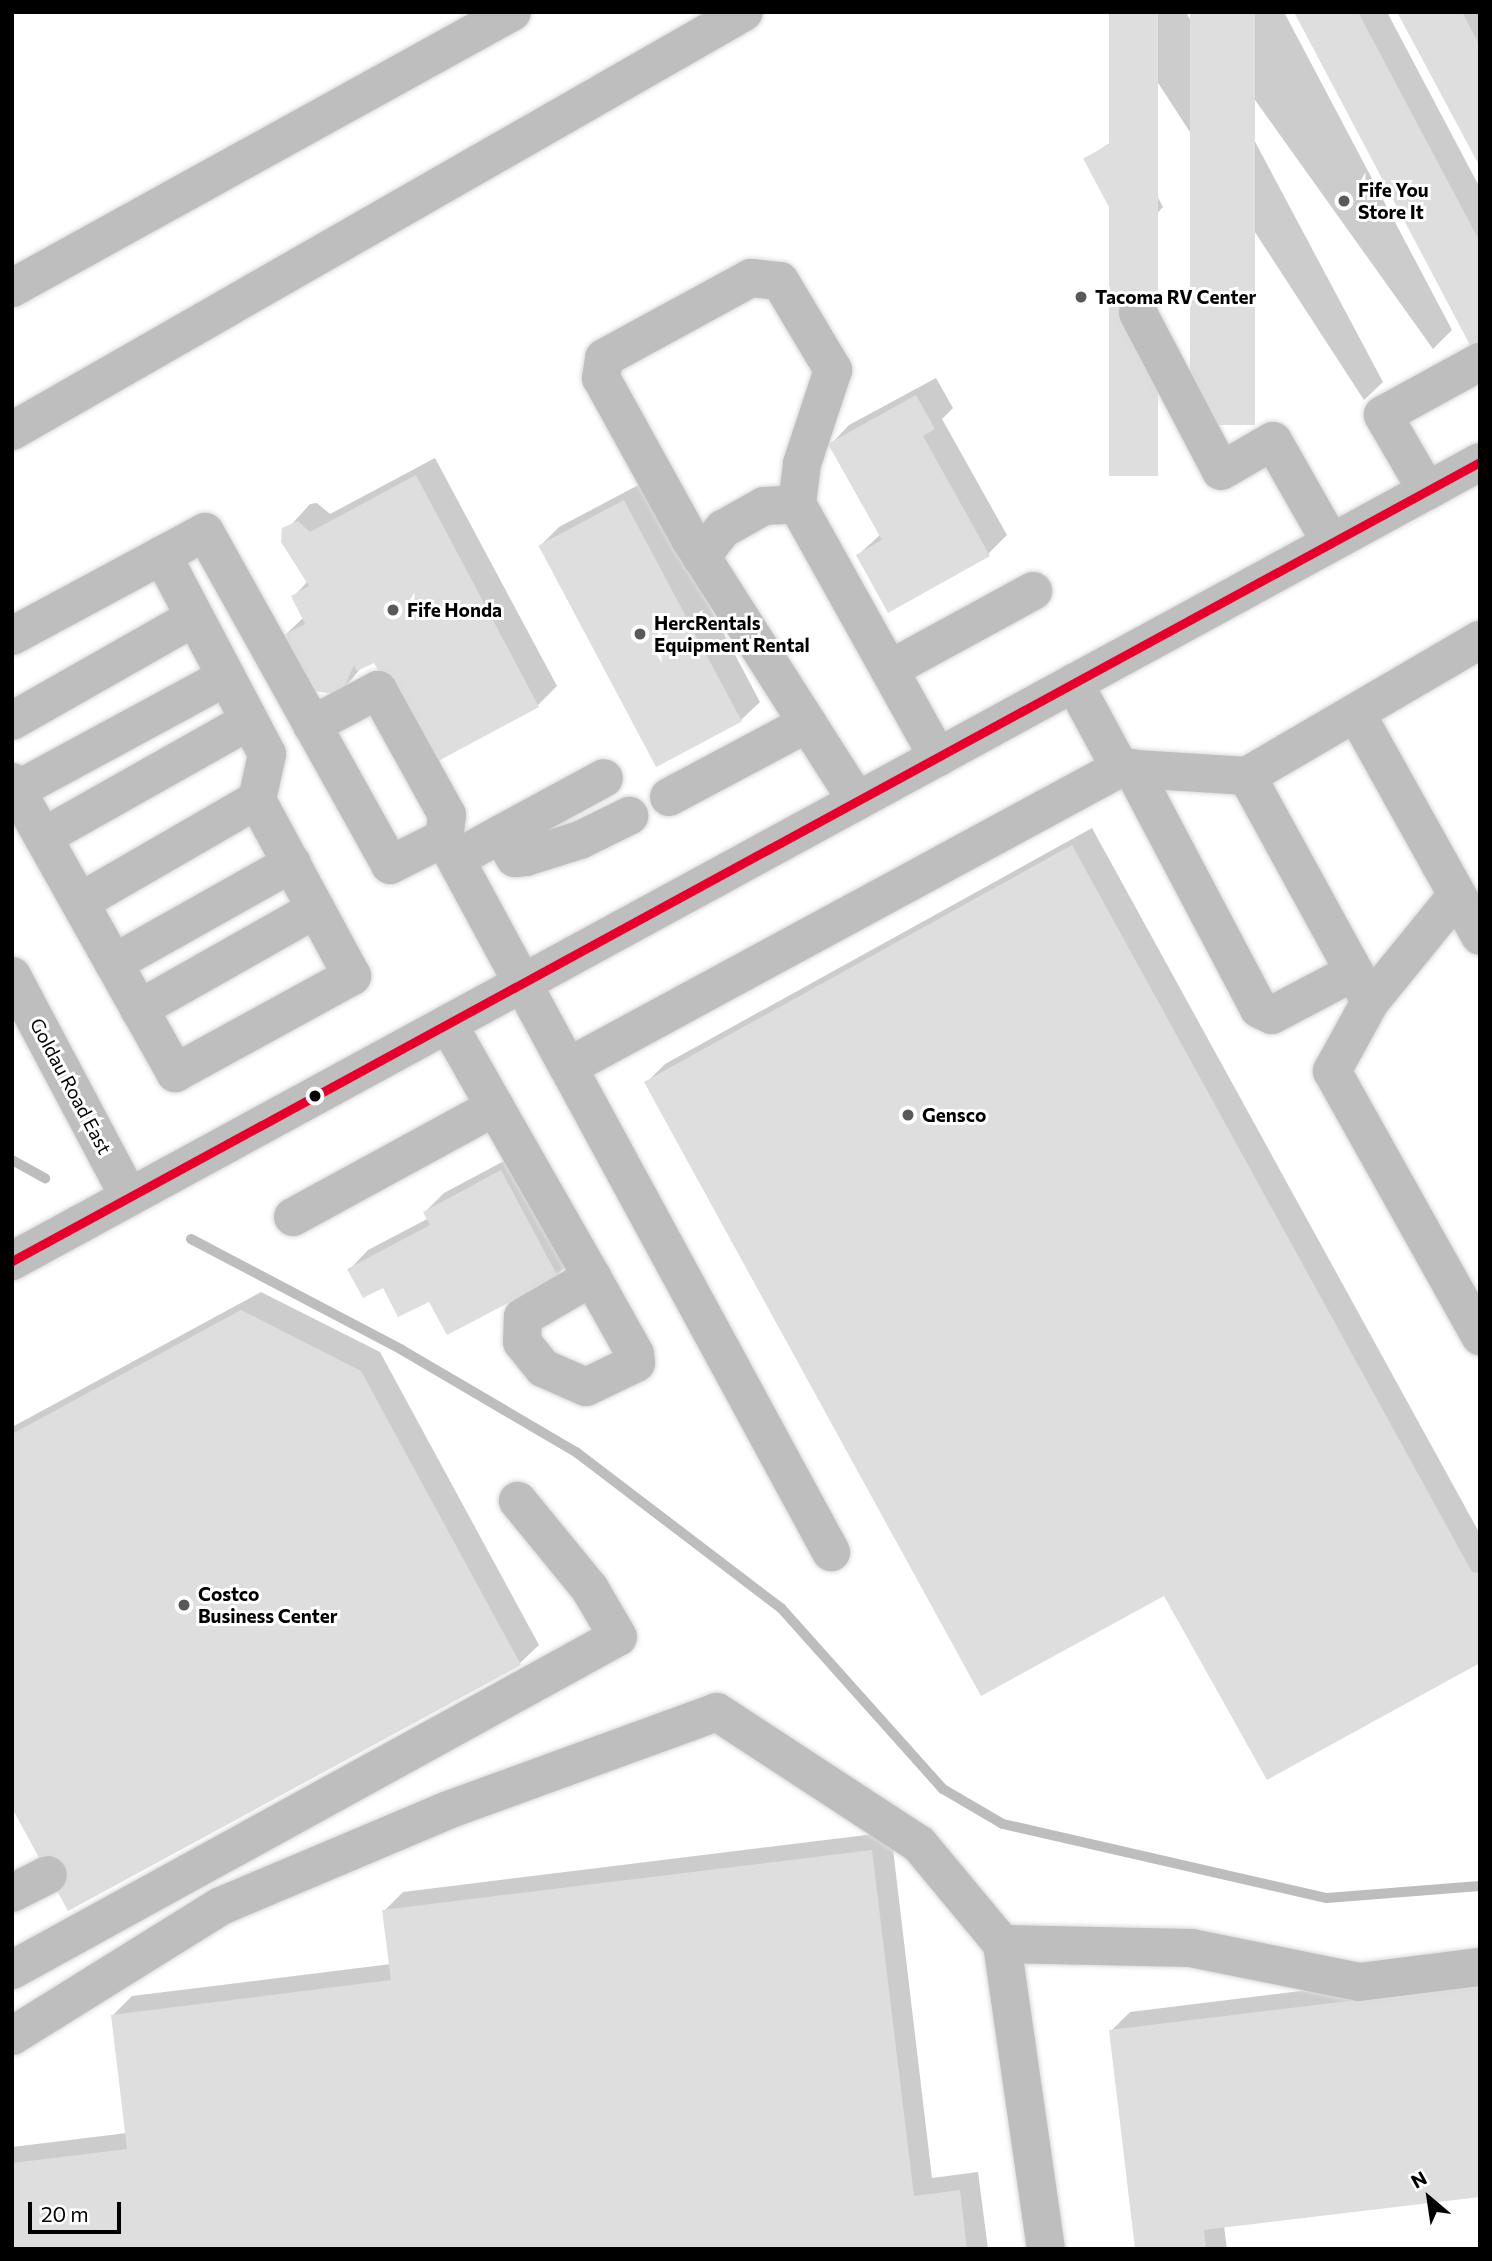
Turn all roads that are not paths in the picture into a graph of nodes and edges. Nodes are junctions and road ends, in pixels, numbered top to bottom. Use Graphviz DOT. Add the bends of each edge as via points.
graph roads {
  1 [pos="512,12"];
  2 [pos="744,12"];
  3 [pos="12,288"];
  4 [pos="1138,313"];
  5 [pos="1480,362"];
  6 [pos="12,431"];
  7 [pos="1480,462"];
  8 [pos="1427,491"];
  9 [pos="797,504"];
  10 [pos="1331,544"];
  11 [pos="162,555"];
  12 [pos="701,557"];
  13 [pos="1033,591"];
  14 [pos="195,617"];
  15 [pos="12,636"];
  16 [pos="1480,640"];
  17 [pos="890,669"];
  18 [pos="226,677"];
  19 [pos="1074,683"];
  20 [pos="1356,713"];
  21 [pos="12,721"];
  22 [pos="249,721"];
  23 [pos="808,723"];
  24 [pos="312,725"];
  25 [pos="938,757"];
  26 [pos="1126,768"];
  27 [pos="1247,776"];
  28 [pos="604,778"];
  29 [pos="14,786"];
  30 [pos="669,797"];
  31 [pos="257,800"];
  32 [pos="858,801"];
  33 [pos="629,816"];
  34 [pos="501,834"];
  35 [pos="43,837"];
  36 [pos="450,848"];
  37 [pos="292,863"];
  38 [pos="1457,895"];
  39 [pos="80,902"];
  40 [pos="316,909"];
  41 [pos="1480,936"];
  42 [pos="114,963"];
  43 [pos="12,976"];
  44 [pos="522,983"];
  45 [pos="1362,987"];
  46 [pos="139,1009"];
  47 [pos="449,1024"];
  48 [pos="568,1067"];
  49 [pos="495,1107"];
  50 [pos="129,1197"];
  51 [pos="293,1217"];
  52 [pos="12,1261"];
  53 [pos="592,1277"];
  54 [pos="1480,1336"];
  55 [pos="518,1501"];
  56 [pos="831,1552"];
  57 [pos="48,1875"];
  58 [pos="12,1893"];
  59 [pos="1002,1944"];
  60 [pos="1480,1968"];
  61 [pos="12,1970"];
  62 [pos="12,2036"];
  63 [pos="1046,2249"];
  1 -- 3 [label="main road"];
  2 -- 6 [label="main road"];
  4 -- 10 [label="main road" via="1221,471 1273,440"];
  5 -- 8 [label="main road" via="1383,415"];
  7 -- 8 [label="main road"];
  8 -- 10 [label="main road"];
  9 -- 12 [label="main road" via="764,506 744,517 723,529"];
  9 -- 12 [label="main road" via="802,464 834,370 780,281 751,278 604,358 601,378"];
  9 -- 17 [label="main road"];
  10 -- 19 [label="main road"];
  11 -- 14 [label="main road"];
  11 -- 15 [label="main road"];
  11 -- 24 [label="main road" via="205,532"];
  12 -- 23 [label="main road"];
  13 -- 17 [label="main road"];
  14 -- 18 [label="main road"];
  14 -- 21 [label="main road"];
  16 -- 20 [label="main road"];
  17 -- 25 [label="main road"];
  18 -- 22 [label="main road"];
  18 -- 29 [label="main road"];
  19 -- 25 [label="main road"];
  19 -- 26 [label="main road"];
  20 -- 27 [label="main road"];
  20 -- 38 [label="main road"];
  22 -- 31 [label="main road" via="267,754"];
  22 -- 35 [label="main road"];
  23 -- 30 [label="main road"];
  23 -- 32 [label="main road"];
  24 -- 36 [label="main road" via="390,865"];
  24 -- 36 [label="main road" via="378,690 447,815"];
  25 -- 32 [label="main road"];
  26 -- 27 [label="main road"];
  26 -- 45 [label="main road" via="1259,1009 1272,1016"];
  26 -- 48 [label="main road"];
  27 -- 45 [label="main road"];
  28 -- 34 [label="main road"];
  29 -- 35 [label="main road"];
  31 -- 37 [label="main road"];
  31 -- 39 [label="main road"];
  32 -- 44 [label="main road"];
  33 -- 34 [label="main road" via="580,840 526,857 515,858"];
  34 -- 36 [label="main road"];
  35 -- 39 [label="main road"];
  36 -- 44 [label="main road"];
  37 -- 40 [label="main road"];
  37 -- 42 [label="main road"];
  38 -- 41 [label="main road"];
  38 -- 45 [label="main road"];
  39 -- 42 [label="main road"];
  40 -- 46 [label="main road"];
  40 -- 46 [label="main road" via="352,976 175,1073"];
  42 -- 46 [label="main road"];
  43 -- 50 [label="main road, Goldau Road East"];
  44 -- 47 [label="main road"];
  44 -- 48 [label="main road"];
  45 -- 54 [label="main road" via="1332,1071"];
  47 -- 49 [label="main road"];
  47 -- 50 [label="main road"];
  48 -- 56 [label="main road"];
  49 -- 51 [label="main road"];
  49 -- 53 [label="main road"];
  50 -- 52 [label="main road"];
  55 -- 61 [label="main road" via="590,1589 618,1637"];
  57 -- 58 [label="main road"];
  59 -- 60 [label="main road" via="1191,1948 1359,1982"];
  59 -- 62 [label="main road" via="919,1844 717,1712 448,1810 221,1906"];
  59 -- 63 [label="main road"];
}
